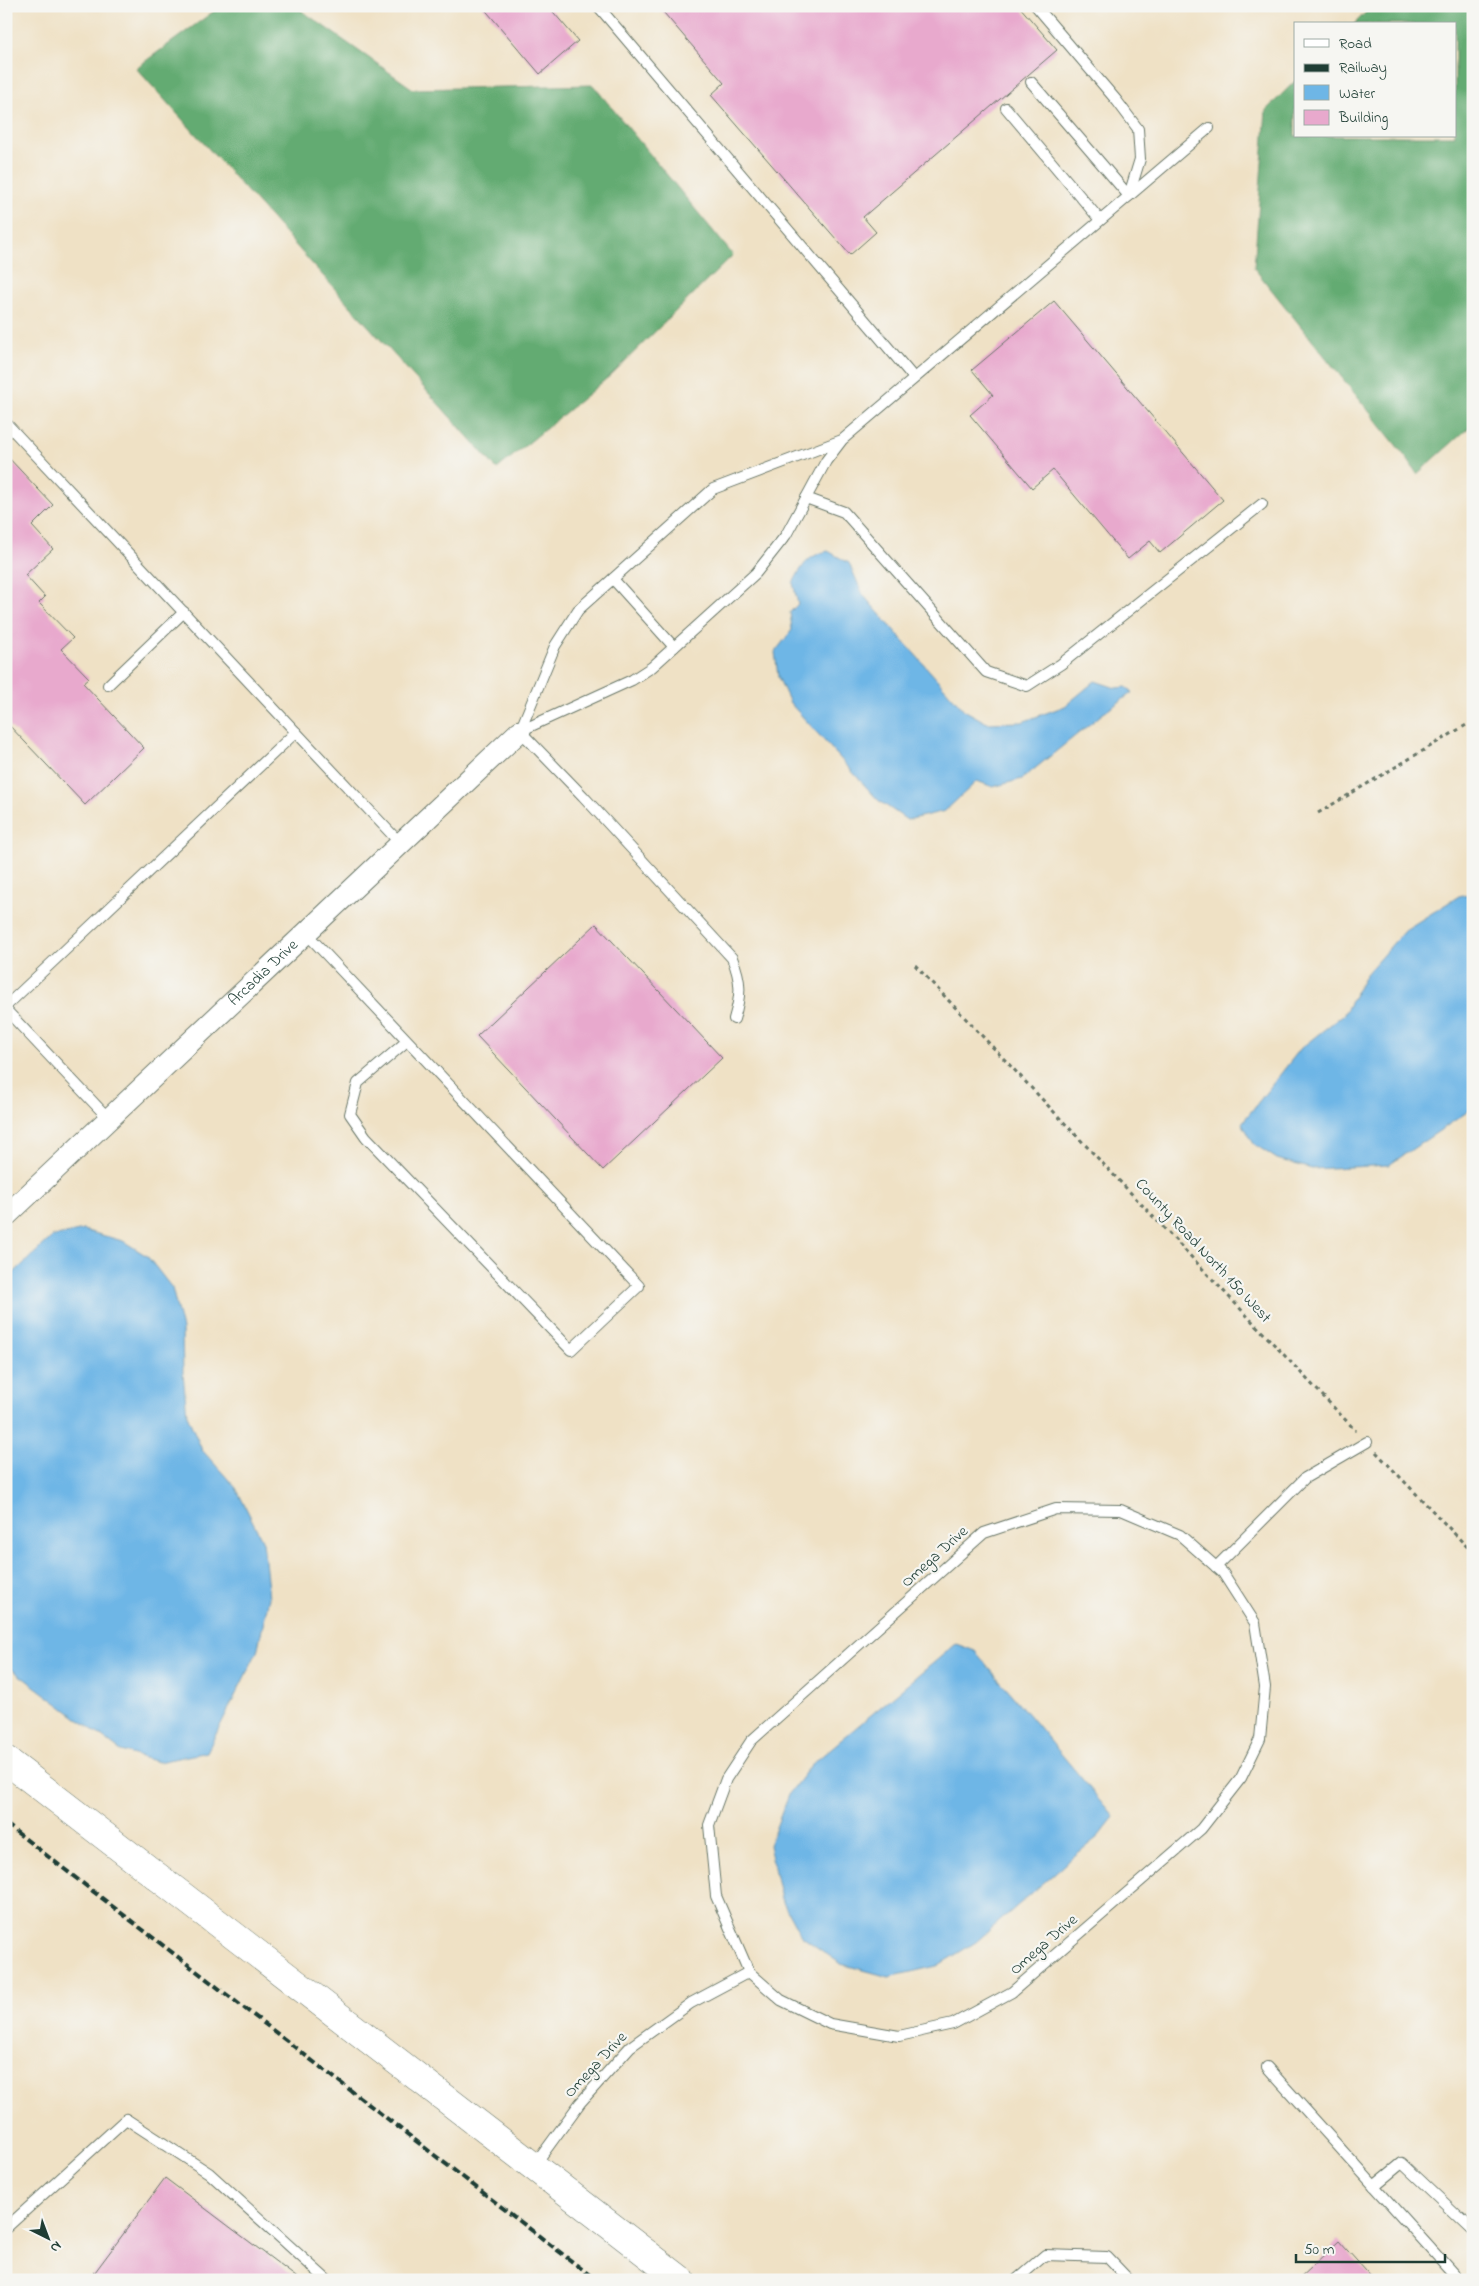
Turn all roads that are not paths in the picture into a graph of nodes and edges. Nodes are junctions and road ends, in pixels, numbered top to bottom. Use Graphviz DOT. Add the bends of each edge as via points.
graph roads {
  1 [pos="598,6"];
  2 [pos="1036,6"];
  3 [pos="1031,82"];
  4 [pos="1006,108"];
  5 [pos="1209,128"];
  6 [pos="1129,196"];
  7 [pos="1100,220"];
  8 [pos="914,378"];
  9 [pos="6,423"];
  10 [pos="842,440"];
  11 [pos="806,498"];
  12 [pos="1262,504"];
  13 [pos="613,579"];
  14 [pos="184,612"];
  15 [pos="674,646"];
  16 [pos="108,685"];
  17 [pos="520,730"];
  18 [pos="296,732"];
  19 [pos="400,843"];
  20 [pos="305,932"];
  21 [pos="6,1008"];
  22 [pos="734,1019"];
  23 [pos="407,1041"];
  24 [pos="109,1119"];
  25 [pos="6,1216"];
  26 [pos="1366,1442"];
  27 [pos="1216,1567"];
  28 [pos="6,1760"];
  29 [pos="750,1972"];
  30 [pos="1267,2067"];
  31 [pos="534,2166"];
  32 [pos="1374,2186"];
  33 [pos="6,2228"];
  34 [pos="1473,2230"];
  35 [pos="327,2280"];
  36 [pos="681,2280"];
  37 [pos="1016,2280"];
  38 [pos="1129,2280"];
  39 [pos="1459,2280"];
  1 -- 8 [label="lane"];
  2 -- 6 [label="lane" via="1138,129 1140,159"];
  3 -- 6 [label="lane"];
  4 -- 7 [label="lane"];
  5 -- 6 [label="lane"];
  6 -- 7 [label="lane"];
  7 -- 8 [label="lane"];
  8 -- 10 [label="lane"];
  9 -- 14 [label="lane"];
  10 -- 11 [label="lane" via="826,461"];
  10 -- 13 [label="lane" via="713,489"];
  11 -- 12 [label="lane" via="844,512 986,672 1026,686 1061,664"];
  11 -- 15 [label="lane" via="786,535 756,573"];
  13 -- 15 [label="lane"];
  13 -- 17 [label="lane" via="578,610 555,646"];
  14 -- 16 [label="lane"];
  14 -- 18 [label="lane"];
  15 -- 17 [label="lane" via="632,680"];
  17 -- 19 [label="street, Arcadia Drive"];
  17 -- 22 [label="lane" via="732,958 740,975 740,997"];
  18 -- 19 [label="lane"];
  18 -- 21 [label="lane"];
  19 -- 20 [label="street, Arcadia Drive"];
  20 -- 23 [label="lane"];
  20 -- 24 [label="street, Arcadia Drive"];
  21 -- 24 [label="lane"];
  23 -- 23 [label="lane" via="639,1286 570,1350 366,1138 350,1114 358,1084"];
  24 -- 25 [label="street, Arcadia Drive"];
  26 -- 27 [label="lane" via="1304,1478"];
  27 -- 29 [label="lane, Omega Drive" via="1180,1535 1121,1510 1056,1509 984,1533 751,1740 726,1778 709,1825 716,1896"];
  27 -- 29 [label="lane, Omega Drive" via="1256,1623 1265,1687 1260,1739 1241,1778 1193,1836 1012,1992 953,2024 899,2036 830,2024 781,2000"];
  28 -- 31 [label="main road"];
  29 -- 31 [label="lane, Omega Drive" via="691,2003 630,2047 580,2103"];
  30 -- 32 [label="lane"];
  31 -- 36 [label="main road"];
  32 -- 34 [label="lane" via="1402,2163"];
  32 -- 39 [label="lane"];
  33 -- 35 [label="lane" via="126,2119 209,2173"];
  37 -- 38 [label="lane" via="1045,2255 1107,2258"];
}
